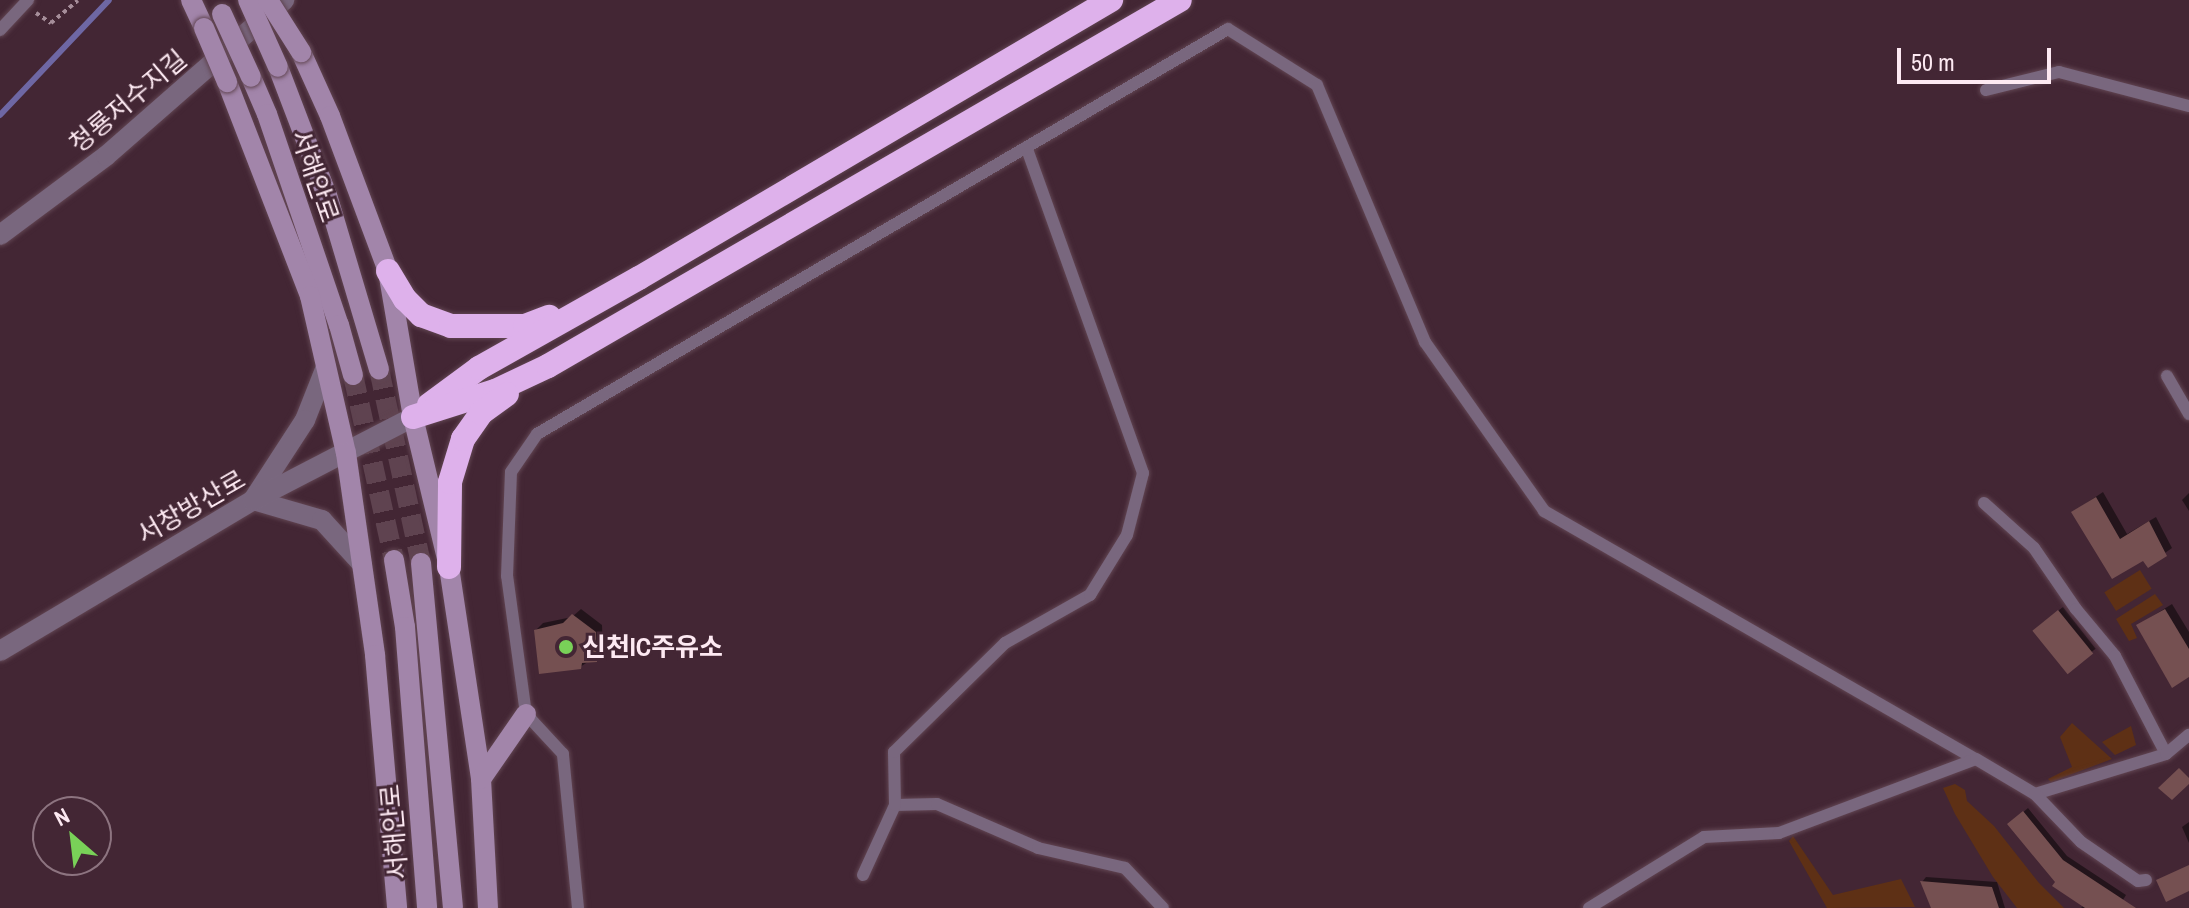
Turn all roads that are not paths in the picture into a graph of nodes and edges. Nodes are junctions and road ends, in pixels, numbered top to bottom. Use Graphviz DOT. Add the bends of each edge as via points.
graph roads {
  1 [pos="191,0"];
  2 [pos="248,0"];
  3 [pos="268,0"];
  4 [pos="284,0"];
  5 [pos="1111,0"];
  6 [pos="1180,0"];
  7 [pos="26,2"];
  8 [pos="218,7"];
  9 [pos="0,30"];
  10 [pos="1986,90"];
  11 [pos="2189,106"];
  12 [pos="1026,147"];
  13 [pos="0,235"];
  14 [pos="388,271"];
  15 [pos="639,278"];
  16 [pos="548,366"];
  17 [pos="326,367"];
  18 [pos="379,369"];
  19 [pos="353,375"];
  20 [pos="2167,376"];
  21 [pos="2189,414"];
  22 [pos="413,417"];
  23 [pos="346,453"];
  24 [pos="253,500"];
  25 [pos="1984,503"];
  26 [pos="394,560"];
  27 [pos="421,563"];
  28 [pos="362,564"];
  29 [pos="449,567"];
  30 [pos="0,651"];
  31 [pos="526,714"];
  32 [pos="2189,735"];
  33 [pos="2166,754"];
  34 [pos="1976,759"];
  35 [pos="481,779"];
  36 [pos="2035,794"];
  37 [pos="895,805"];
  38 [pos="863,875"];
  39 [pos="2146,880"];
  40 [pos="397,908"];
  41 [pos="427,908"];
  42 [pos="453,908"];
  43 [pos="488,908"];
  44 [pos="578,908"];
  45 [pos="1163,908"];
  46 [pos="1589,908"];
  1 -- 17 [label="main road, bridge" via="310,296"];
  2 -- 18 [label="main road, 서해안로, bridge" via="327,195"];
  3 -- 14 [label="main road, bridge" via="301,52 330,116"];
  4 -- 13 [label="street, 청룡저수지길" via="117,147"];
  5 -- 15 [label="highway"];
  6 -- 16 [label="highway"];
  7 -- 9 [label="lane"];
  8 -- 19 [label="main road, 서해안로, bridge" via="267,114"];
  10 -- 11 [label="lane" via="2059,72"];
  12 -- 31 [label="lane" via="537,434 511,472 509,517 507,576"];
  12 -- 34 [label="lane" via="1228,29 1317,85 1425,342 1544,511"];
  12 -- 37 [label="lane" via="1143,473 1127,535 1090,595 1005,643 894,752"];
  14 -- 15 [label="highway" via="421,315 451,326 525,326"];
  14 -- 22 [label="main road"];
  15 -- 22 [label="highway" via="479,368"];
  16 -- 22 [label="highway" via="495,391"];
  16 -- 29 [label="highway" via="481,413 463,439 450,482"];
  17 -- 23 [label="main road"];
  17 -- 24 [label="street" via="305,420"];
  20 -- 21 [label="lane"];
  22 -- 23 [label="street, 서창방산로"];
  22 -- 29 [label="main road"];
  23 -- 24 [label="street, 서창방산로"];
  23 -- 28 [label="main road"];
  24 -- 28 [label="street" via="322,520"];
  24 -- 30 [label="street, 서창방산로"];
  25 -- 33 [label="lane" via="2034,548 2115,656"];
  26 -- 41 [label="main road, 서해안로" via="405,627"];
  27 -- 42 [label="main road, 서해안로"];
  28 -- 40 [label="main road"];
  29 -- 35 [label="main road"];
  31 -- 35 [label="main road"];
  31 -- 44 [label="lane" via="563,754"];
  32 -- 33 [label="lane"];
  33 -- 36 [label="lane"];
  34 -- 36 [label="lane"];
  34 -- 46 [label="lane" via="1779,833 1704,837"];
  35 -- 43 [label="main road"];
  36 -- 39 [label="lane" via="2081,842 2138,881"];
  37 -- 38 [label="lane"];
  37 -- 45 [label="lane" via="937,804 1038,848 1125,868"];
}
